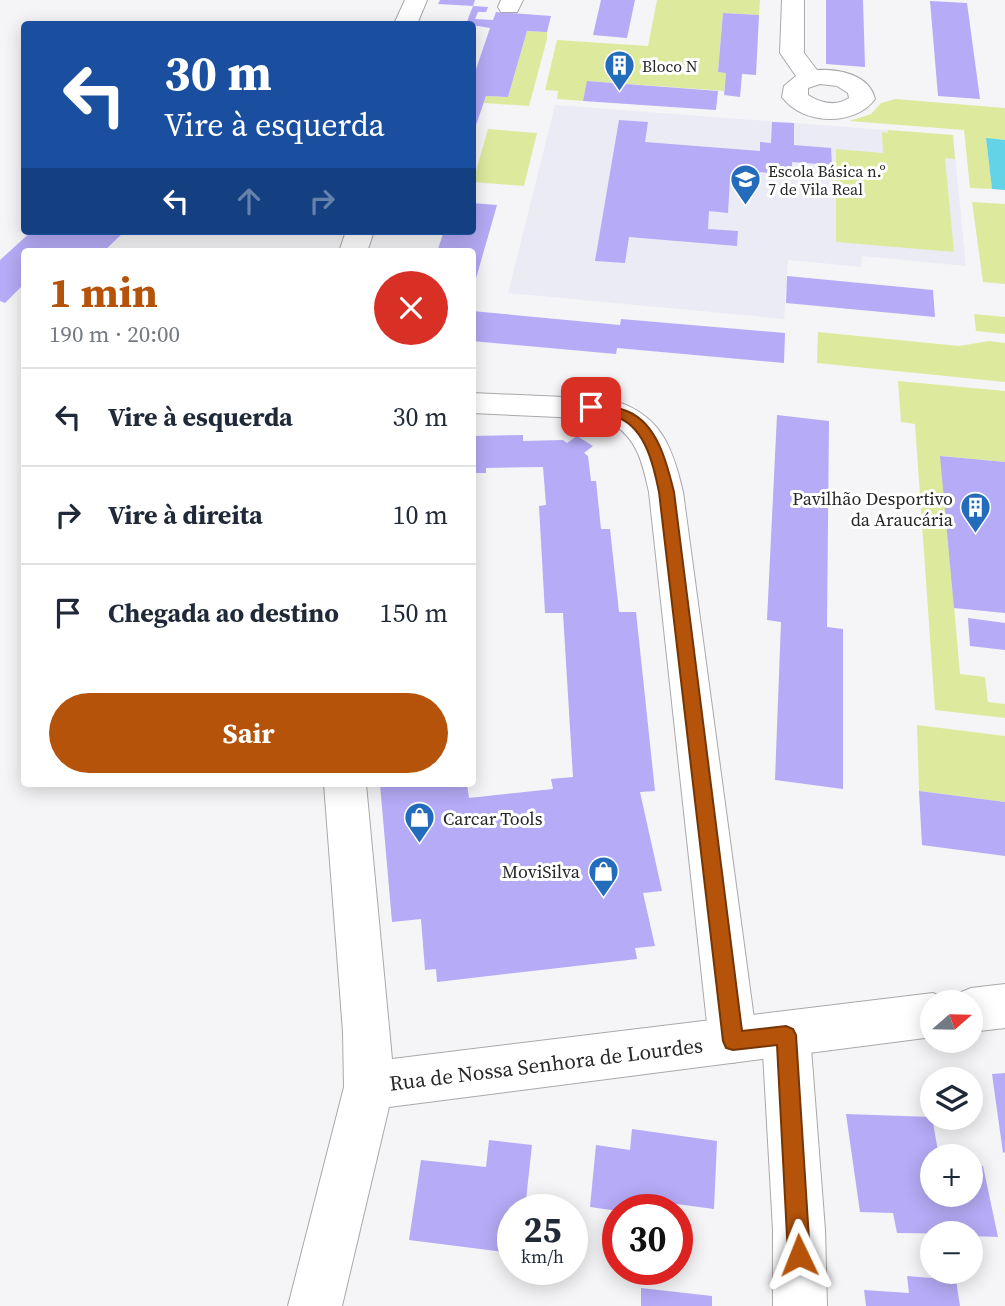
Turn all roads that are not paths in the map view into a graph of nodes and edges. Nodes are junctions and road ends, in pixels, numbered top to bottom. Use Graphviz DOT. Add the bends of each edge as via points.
graph roads {
  1 [pos="793,0"];
  2 [pos="811,79"];
  3 [pos="476,403"];
  4 [pos="345,787"];
  5 [pos="1005,1006"];
  6 [pos="984,1008"];
  7 [pos="920,1018"];
  8 [pos="786,1035"];
  9 [pos="733,1041"];
  10 [pos="368,1087"];
  11 [pos="315,1306"];
  12 [pos="800,1306"];
  1 -- 2 [label="street" via="792,53"];
  3 -- 9 [label="street" via="608,409 635,422 654,448 667,492"];
  4 -- 10 [label="street"];
  5 -- 6 [label="street"];
  7 -- 8 [label="street, Rua de Nossa Senhora de Lourdes"];
  8 -- 9 [label="street, Rua de Nossa Senhora de Lourdes"];
  8 -- 12 [label="street"];
  9 -- 10 [label="street, Rua de Nossa Senhora de Lourdes"];
  10 -- 11 [label="street"];
}
